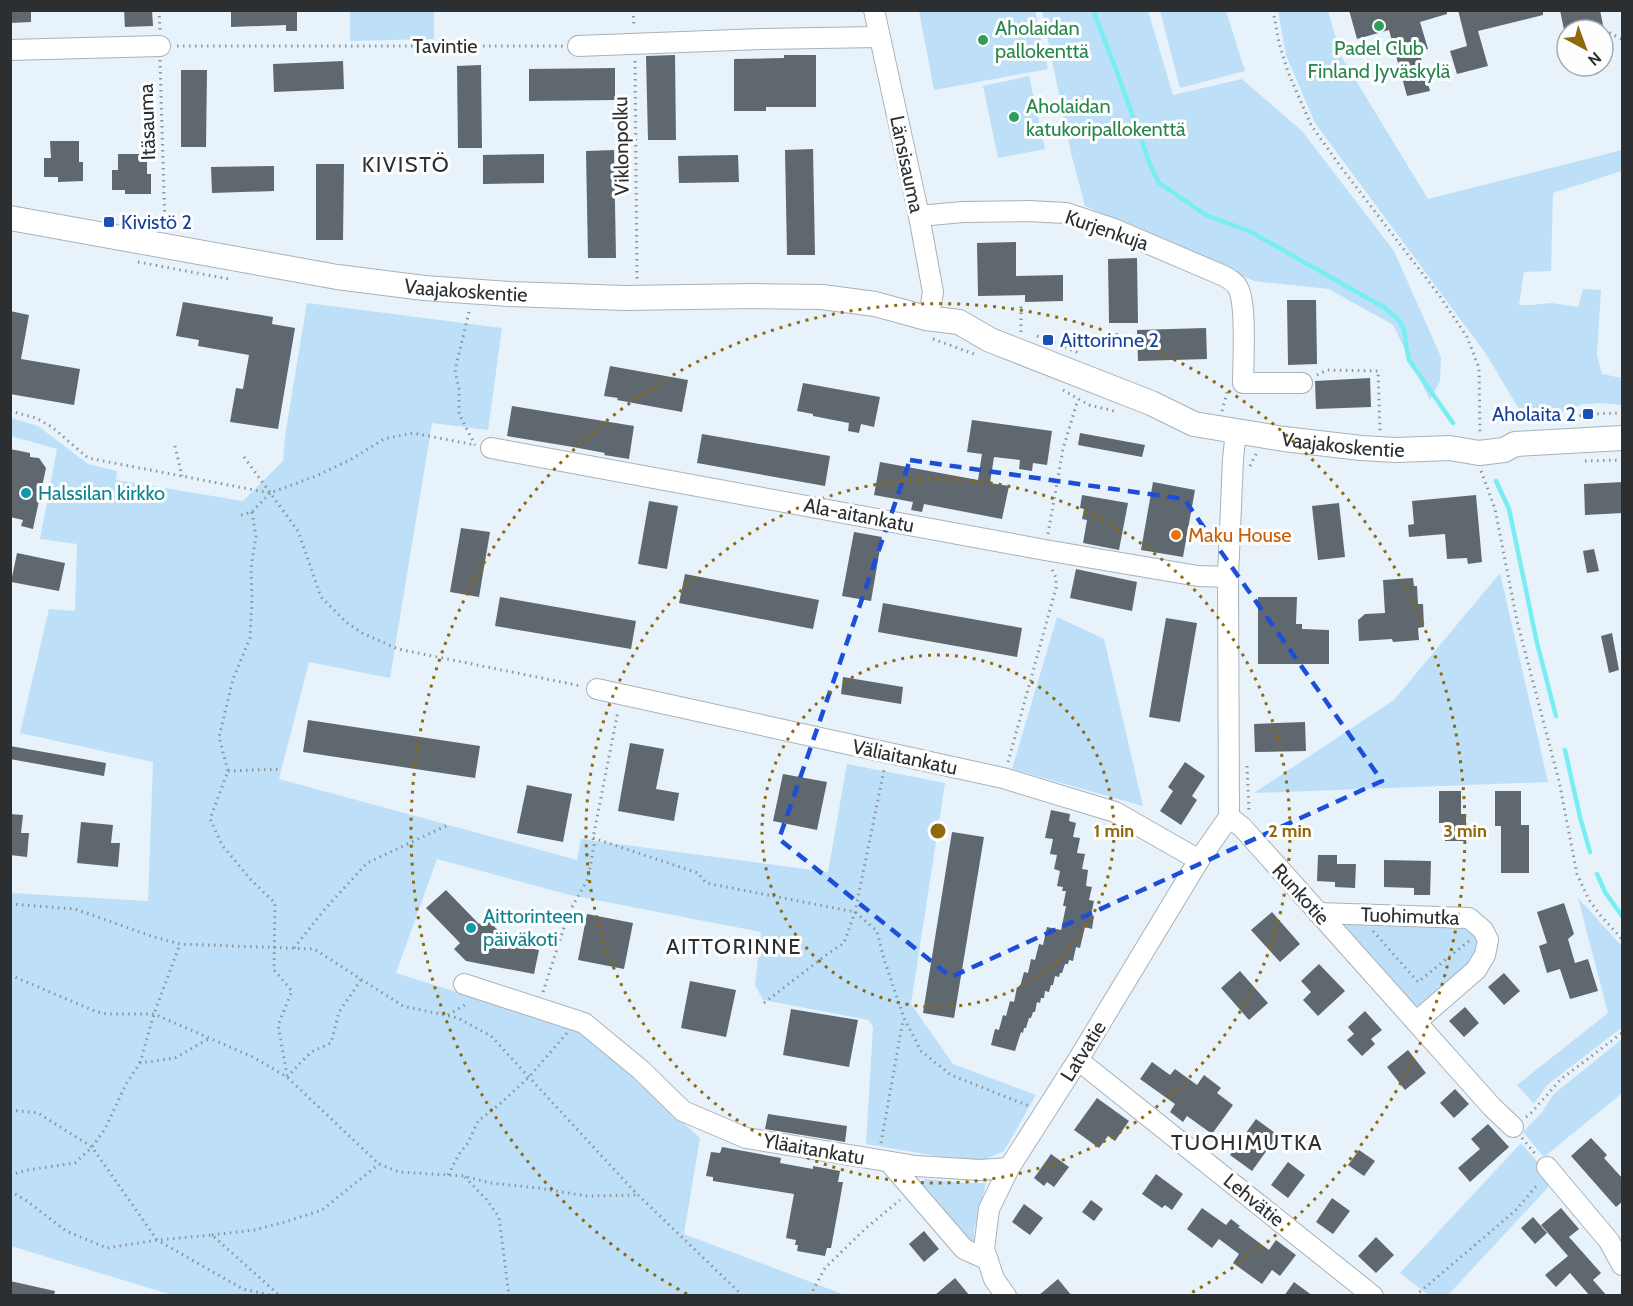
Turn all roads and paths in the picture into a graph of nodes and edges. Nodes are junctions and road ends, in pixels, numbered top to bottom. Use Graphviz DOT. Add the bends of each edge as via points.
graph roads {
  1 [pos="159,10"];
  2 [pos="633,10"];
  3 [pos="874,10"];
  4 [pos="1273,10"];
  5 [pos="879,37"];
  6 [pos="634,44"];
  7 [pos="160,46"];
  8 [pos="578,46"];
  9 [pos="10,50"];
  10 [pos="918,216"];
  11 [pos="10,218"];
  12 [pos="166,232"];
  13 [pos="638,281"];
  14 [pos="1021,302"];
  15 [pos="469,312"];
  16 [pos="926,318"];
  17 [pos="1021,332"];
  18 [pos="1302,383"];
  19 [pos="1228,388"];
  20 [pos="1078,399"];
  21 [pos="10,411"];
  22 [pos="1222,411"];
  23 [pos="1236,430"];
  24 [pos="1380,433"];
  25 [pos="1480,433"];
  26 [pos="1623,438"];
  27 [pos="175,446"];
  28 [pos="483,447"];
  29 [pos="244,456"];
  30 [pos="1623,460"];
  31 [pos="1577,461"];
  32 [pos="1480,467"];
  33 [pos="182,476"];
  34 [pos="270,493"];
  35 [pos="252,512"];
  36 [pos="241,514"];
  37 [pos="1045,550"];
  38 [pos="1228,577"];
  39 [pos="597,689"];
  40 [pos="621,694"];
  41 [pos="888,753"];
  42 [pos="281,770"];
  43 [pos="228,771"];
  44 [pos="1003,778"];
  45 [pos="1229,817"];
  46 [pos="448,825"];
  47 [pos="594,838"];
  48 [pos="1199,860"];
  49 [pos="10,904"];
  50 [pos="855,912"];
  51 [pos="1318,914"];
  52 [pos="1359,915"];
  53 [pos="1483,930"];
  54 [pos="1623,939"];
  55 [pos="180,944"];
  56 [pos="274,947"];
  57 [pos="294,948"];
  58 [pos="10,975"];
  59 [pos="362,980"];
  60 [pos="464,984"];
  61 [pos="764,1003"];
  62 [pos="538,1008"];
  63 [pos="154,1014"];
  64 [pos="904,1018"];
  65 [pos="578,1021"];
  66 [pos="1416,1022"];
  67 [pos="1623,1034"];
  68 [pos="210,1038"];
  69 [pos="1078,1060"];
  70 [pos="140,1063"];
  71 [pos="287,1077"];
  72 [pos="529,1077"];
  73 [pos="10,1110"];
  74 [pos="1045,1112"];
  75 [pos="1513,1127"];
  76 [pos="92,1147"];
  77 [pos="883,1161"];
  78 [pos="379,1164"];
  79 [pos="1009,1168"];
  80 [pos="1548,1168"];
  81 [pos="10,1175"];
  82 [pos="448,1175"];
  83 [pos="464,1176"];
  84 [pos="913,1190"];
  85 [pos="10,1191"];
  86 [pos="638,1195"];
  87 [pos="212,1235"];
  88 [pos="157,1240"];
  89 [pos="988,1260"];
  90 [pos="1623,1265"];
  91 [pos="274,1296"];
  92 [pos="280,1296"];
  93 [pos="509,1296"];
  94 [pos="743,1296"];
  95 [pos="810,1296"];
  96 [pos="1006,1296"];
  97 [pos="1373,1296"];
  98 [pos="1415,1296"];
  1 -- 7 [label="path, Itäsauma"];
  2 -- 6 [label="path, Viklonpolku"];
  3 -- 5 [label="street, Länsisauma"];
  4 -- 25 [label="path" via="1288,72 1311,125 1467,337 1479,368"];
  5 -- 6 [label="street"];
  5 -- 10 [label="street, Länsisauma"];
  6 -- 8 [label="street"];
  6 -- 13 [label="path, Viklonpolku"];
  7 -- 8 [label="path, Tavintie"];
  7 -- 9 [label="street"];
  7 -- 12 [label="path, Itäsauma"];
  10 -- 16 [label="street, Länsisauma" via="933,292"];
  10 -- 18 [label="street, Kurjenkuja" via="963,212 1066,213 1224,276 1238,286 1241,298 1243,383"];
  11 -- 16 [label="main road, Vaajakoskentie" via="337,277 424,288 625,298 822,297 875,304"];
  14 -- 17 [label="path"];
  15 -- 28 [label="path" via="455,370 459,414"];
  16 -- 23 [label="main road, Vaajakoskentie" via="954,336 990,340 1151,403 1198,410"];
  18 -- 24 [label="path" via="1327,369 1378,371"];
  19 -- 22 [label="path"];
  20 -- 37 [label="path" via="1063,450"];
  21 -- 33 [label="path" via="52,427 88,458"];
  23 -- 26 [label="main road, Vaajakoskentie" via="1284,440 1361,448 1450,448 1479,453 1504,450 1515,444"];
  23 -- 38 [label="street"];
  27 -- 33 [label="path"];
  28 -- 34 [label="path" via="413,433 384,439 325,472"];
  28 -- 37 [label="street, Ala-aitankatu"];
  29 -- 34 [label="path"];
  30 -- 31 [label="path"];
  32 -- 54 [label="path" via="1496,509 1517,621 1560,782 1577,874 1589,900"];
  33 -- 34 [label="path"];
  34 -- 35 [label="path"];
  34 -- 39 [label="path" via="298,531 321,597 362,633 398,649"];
  35 -- 36 [label="path"];
  35 -- 43 [label="path" via="256,536 251,568 250,638 232,679 219,737"];
  37 -- 38 [label="street, Ala-aitankatu" via="1198,576"];
  37 -- 44 [label="path" via="1056,588"];
  38 -- 45 [label="street"];
  39 -- 40 [label="street, Väliaitankatu"];
  40 -- 41 [label="street, Väliaitankatu"];
  40 -- 47 [label="path"];
  41 -- 44 [label="street, Väliaitankatu"];
  41 -- 50 [label="path"];
  42 -- 43 [label="path"];
  43 -- 56 [label="path" via="210,819 222,845 275,903"];
  44 -- 48 [label="street, Väliaitankatu" via="1115,812"];
  45 -- 48 [label="street, Latvatie"];
  45 -- 51 [label="street, Runkotie"];
  46 -- 57 [label="path" via="367,863"];
  47 -- 50 [label="path" via="698,873 706,883"];
  47 -- 62 [label="path" via="588,879 569,912"];
  48 -- 69 [label="street, Latvatie"];
  49 -- 55 [label="path" via="75,909"];
  50 -- 61 [label="path" via="844,942"];
  50 -- 64 [label="path" via="877,931"];
  51 -- 52 [label="street, Tuohimutka"];
  51 -- 66 [label="street, Runkotie"];
  52 -- 53 [label="street, Tuohimutka" via="1469,918"];
  52 -- 53 [label="path" via="1418,982"];
  53 -- 66 [label="street, Tuohimutka" via="1488,940 1476,970"];
  55 -- 56 [label="path"];
  55 -- 63 [label="path"];
  56 -- 57 [label="path"];
  56 -- 71 [label="path" via="274,970 292,991 278,1025"];
  57 -- 59 [label="path" via="314,949"];
  58 -- 63 [label="path" via="97,1012"];
  59 -- 71 [label="path" via="339,1012 331,1043 311,1052"];
  59 -- 72 [label="path" via="404,1006 458,1018 491,1036"];
  60 -- 62 [label="street, Yläaitankatu"];
  62 -- 65 [label="street, Yläaitankatu"];
  63 -- 68 [label="path"];
  63 -- 70 [label="path"];
  64 -- 74 [label="path" via="921,1051 951,1075"];
  64 -- 77 [label="path"];
  65 -- 72 [label="path"];
  65 -- 77 [label="street, Yläaitankatu" via="641,1070 683,1111 746,1138"];
  66 -- 75 [label="street, Runkotie"];
  67 -- 75 [label="path" via="1561,1079"];
  68 -- 70 [label="path" via="175,1059"];
  68 -- 71 [label="path"];
  69 -- 74 [label="street, Latvatie"];
  69 -- 97 [label="street, Lehvätie"];
  70 -- 76 [label="path"];
  71 -- 78 [label="path"];
  72 -- 82 [label="path" via="478,1121"];
  72 -- 86 [label="path"];
  73 -- 76 [label="path" via="38,1113"];
  74 -- 79 [label="street, Latvatie"];
  75 -- 80 [label="path"];
  76 -- 81 [label="path" via="75,1163"];
  76 -- 88 [label="path"];
  77 -- 79 [label="street, Yläaitankatu" via="980,1170"];
  77 -- 84 [label="street"];
  78 -- 82 [label="path" via="399,1172"];
  78 -- 87 [label="path" via="322,1210 254,1230"];
  79 -- 89 [label="street, Latvatie" via="989,1209 984,1249"];
  80 -- 90 [label="street" via="1609,1241"];
  80 -- 98 [label="path" via="1515,1211"];
  82 -- 83 [label="path"];
  83 -- 86 [label="path" via="490,1184 587,1196"];
  83 -- 93 [label="path" via="499,1217"];
  84 -- 89 [label="street" via="964,1249"];
  84 -- 95 [label="path" via="825,1268"];
  85 -- 88 [label="path" via="66,1231 107,1248"];
  86 -- 94 [label="path"];
  87 -- 88 [label="path"];
  87 -- 92 [label="path"];
  88 -- 91 [label="path" via="243,1289"];
  89 -- 96 [label="street, Latvatie" via="994,1279"];
}
